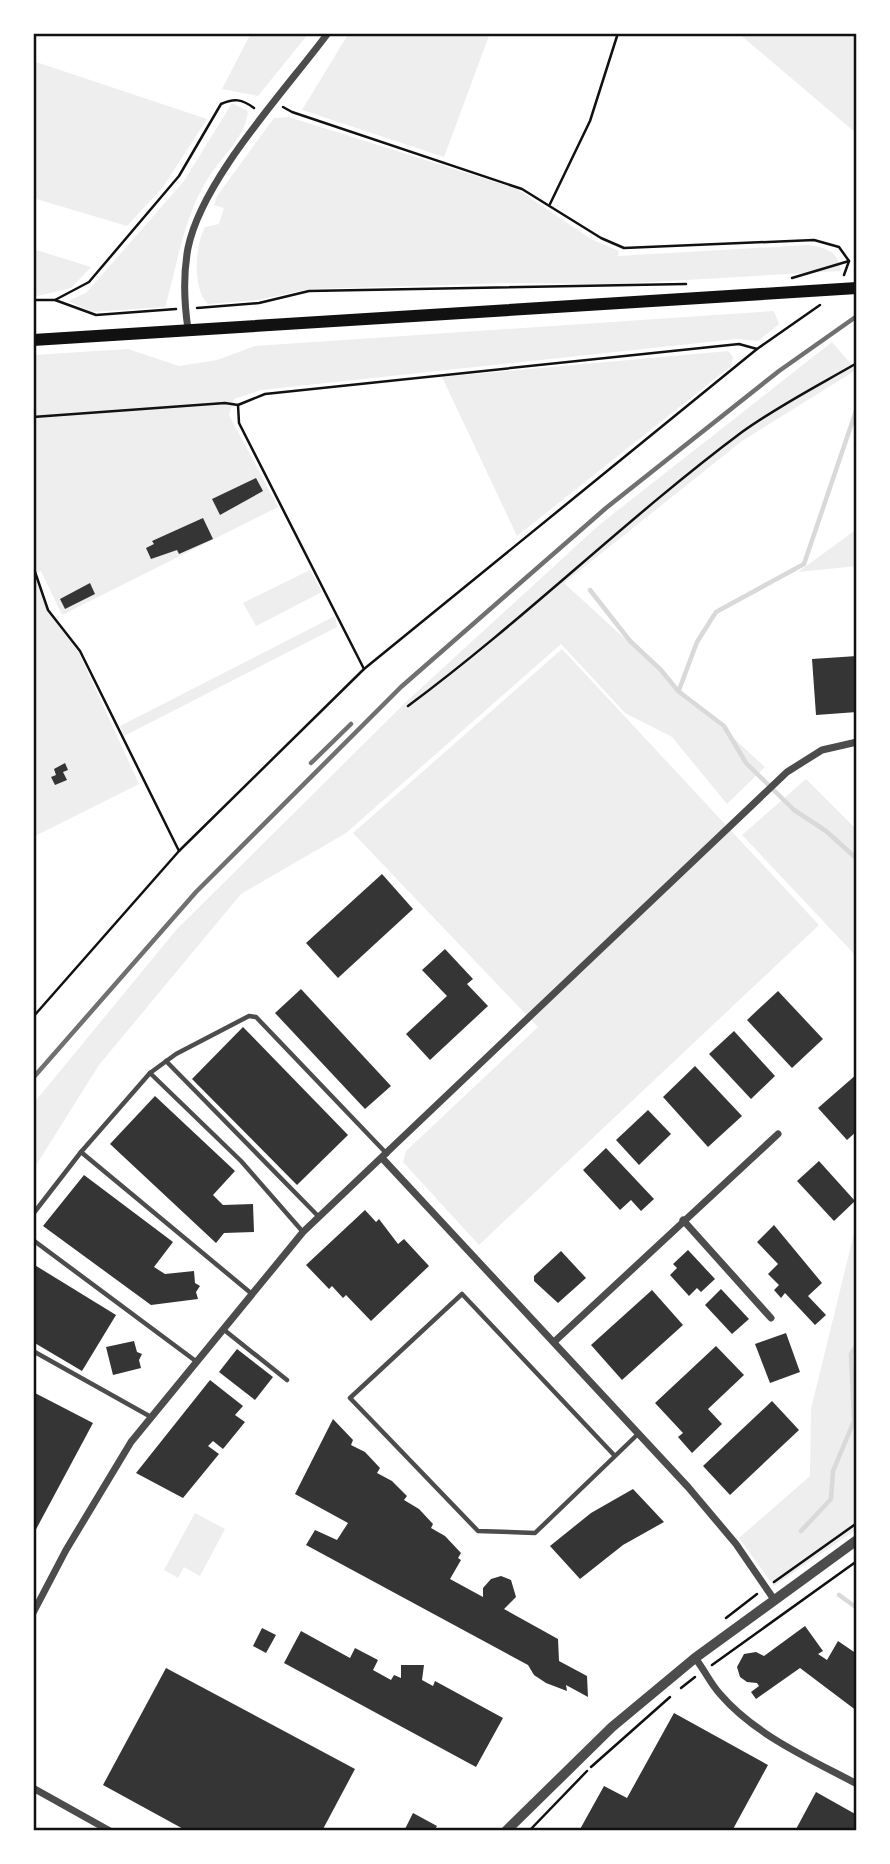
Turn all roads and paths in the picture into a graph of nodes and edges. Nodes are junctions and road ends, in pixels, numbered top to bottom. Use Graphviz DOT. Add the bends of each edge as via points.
graph roads {
  1 [pos="328,33"];
  2 [pos="618,33"];
  3 [pos="276,102"];
  4 [pos="265,116"];
  5 [pos="550,204"];
  6 [pos="849,261"];
  7 [pos="789,279"];
  8 [pos="840,281"];
  9 [pos="695,283"];
  10 [pos="857,288"];
  11 [pos="826,298"];
  12 [pos="33,300"];
  13 [pos="55,300"];
  14 [pos="185,308"];
  15 [pos="188,329"];
  16 [pos="33,340"];
  17 [pos="757,349"];
  18 [pos="857,363"];
  19 [pos="238,405"];
  20 [pos="33,417"];
  21 [pos="33,566"];
  22 [pos="364,669"];
  23 [pos="408,706"];
  24 [pos="857,742"];
  25 [pos="179,851"];
  26 [pos="33,1017"];
  27 [pos="166,1061"];
  28 [pos="150,1073"];
  29 [pos="778,1134"];
  30 [pos="81,1152"];
  31 [pos="385,1156"];
  32 [pos="33,1214"];
  33 [pos="318,1217"];
  34 [pos="683,1220"];
  35 [pos="303,1232"];
  36 [pos="33,1240"];
  37 [pos="252,1294"];
  38 [pos="771,1318"];
  39 [pos="223,1329"];
  40 [pos="554,1342"];
  41 [pos="33,1351"];
  42 [pos="197,1362"];
  43 [pos="287,1380"];
  44 [pos="151,1417"];
  45 [pos="639,1433"];
  46 [pos="614,1455"];
  47 [pos="857,1523"];
  48 [pos="857,1540"];
  49 [pos="857,1561"];
  50 [pos="766,1588"];
  51 [pos="774,1598"];
  52 [pos="33,1613"];
  53 [pos="732,1613"];
  54 [pos="695,1658"];
  55 [pos="705,1670"];
  56 [pos="857,1784"];
  57 [pos="33,1788"];
  58 [pos="110,1831"];
  59 [pos="506,1831"];
  60 [pos="529,1831"];
  1 -- 3 [label="street"];
  2 -- 5 [label="path" via="590,121"];
  3 -- 4 [label="street"];
  3 -- 5 [label="path" via="292,112 504,182"];
  4 -- 13 [label="path" via="244,101 231,99 221,104 179,176 139,226 89,282"];
  4 -- 14 [label="street" via="210,192 195,224 188,248"];
  5 -- 6 [label="path" via="601,239 624,248 814,240 839,247"];
  6 -- 7 [label="path"];
  6 -- 8 [label="path"];
  9 -- 14 [label="path" via="309,291 260,303"];
  10 -- 15 [label="main road"];
  11 -- 17 [label="path"];
  12 -- 13 [label="path"];
  13 -- 14 [label="path" via="96,315"];
  14 -- 15 [label="street"];
  15 -- 16 [label="main road"];
  17 -- 19 [label="path" via="739,344 265,394"];
  17 -- 22 [label="path"];
  18 -- 23 [label="path" via="744,430"];
  19 -- 20 [label="path"];
  19 -- 22 [label="path" via="239,423"];
  21 -- 25 [label="path" via="48,610 80,651"];
  22 -- 25 [label="path"];
  24 -- 31 [label="street" via="810,755 781,778"];
  25 -- 26 [label="path"];
  27 -- 28 [label="lane"];
  27 -- 31 [label="lane" via="249,1016 256,1017"];
  27 -- 33 [label="lane"];
  28 -- 30 [label="lane"];
  28 -- 35 [label="lane" via="241,1161"];
  29 -- 34 [label="street"];
  30 -- 32 [label="lane"];
  30 -- 37 [label="lane"];
  31 -- 33 [label="street"];
  31 -- 40 [label="street"];
  33 -- 35 [label="street"];
  34 -- 38 [label="street"];
  34 -- 40 [label="street"];
  35 -- 37 [label="street"];
  36 -- 42 [label="lane"];
  37 -- 39 [label="street"];
  39 -- 42 [label="street"];
  39 -- 43 [label="lane"];
  40 -- 45 [label="street"];
  41 -- 44 [label="lane"];
  42 -- 44 [label="street"];
  44 -- 52 [label="street" via="85,1518"];
  45 -- 46 [label="lane"];
  45 -- 50 [label="street" via="736,1544"];
  46 -- 46 [label="lane" via="535,1533 478,1531 351,1398 462,1294"];
  47 -- 50 [label="path"];
  48 -- 51 [label="street"];
  49 -- 55 [label="path"];
  50 -- 51 [label="street"];
  50 -- 53 [label="path"];
  51 -- 54 [label="street"];
  54 -- 55 [label="street"];
  54 -- 59 [label="street" via="612,1727"];
  55 -- 56 [label="street" via="719,1693 743,1716 779,1742"];
  55 -- 60 [label="path" via="590,1768"];
  57 -- 58 [label="street"];
}
